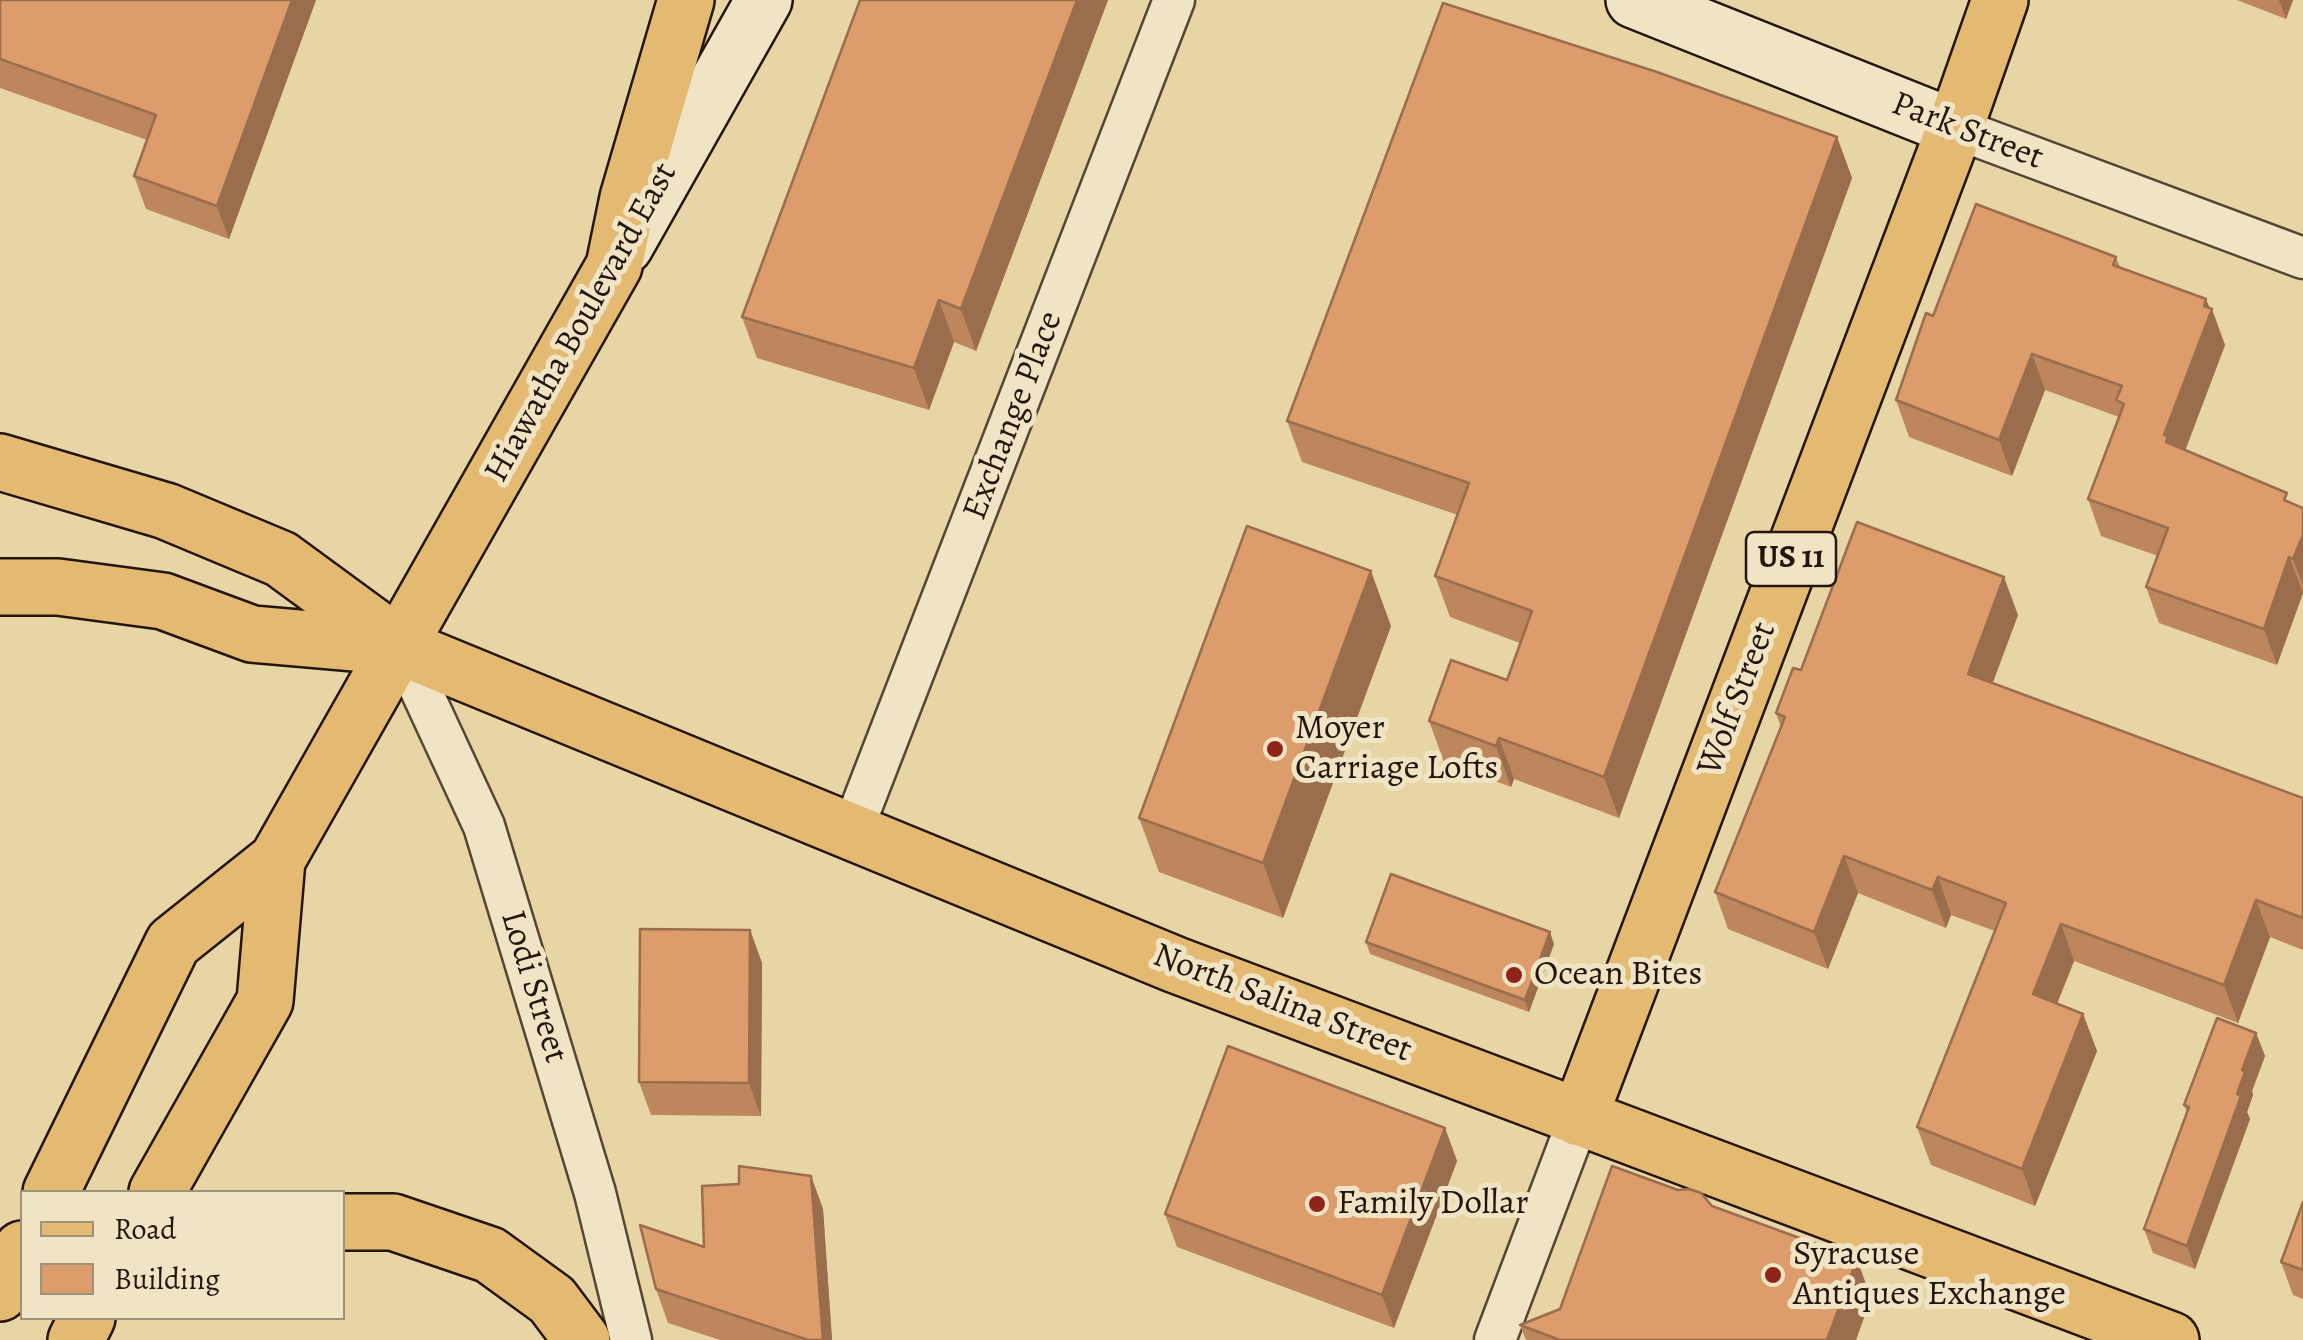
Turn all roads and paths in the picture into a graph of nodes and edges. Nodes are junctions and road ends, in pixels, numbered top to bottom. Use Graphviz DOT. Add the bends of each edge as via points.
graph roads {
  1 [pos="686,0"];
  2 [pos="764,0"];
  3 [pos="1174,0"];
  4 [pos="1634,0"];
  5 [pos="2000,0"];
  6 [pos="1954,128"];
  7 [pos="2303,258"];
  8 [pos="614,266"];
  9 [pos="0,462"];
  10 [pos="0,587"];
  11 [pos="400,647"];
  12 [pos="852,831"];
  13 [pos="277,860"];
  14 [pos="1579,1118"];
  15 [pos="51,1190"];
  16 [pos="158,1190"];
  17 [pos="345,1222"];
  18 [pos="20,1253"];
  19 [pos="0,1292"];
  20 [pos="582,1340"];
  21 [pos="631,1340"];
  22 [pos="1496,1340"];
  23 [pos="2171,1340"];
  1 -- 8 [label="main road"];
  2 -- 8 [label="main road, Hiawatha Boulevard East"];
  3 -- 12 [label="street, Exchange Place"];
  4 -- 6 [label="main road, Park Street"];
  5 -- 6 [label="main road, Wolf Street / US 11"];
  6 -- 7 [label="street, Park Street"];
  6 -- 14 [label="main road, Wolf Street / US 11"];
  8 -- 11 [label="main road, Hiawatha Boulevard East"];
  9 -- 11 [label="main road" via="166,511 281,558"];
  10 -- 11 [label="main road" via="58,586 163,601 252,634"];
  11 -- 12 [label="main road, North Salina Street"];
  11 -- 13 [label="main road, Hiawatha Boulevard East"];
  11 -- 21 [label="street, Lodi Street" via="484,826 595,1193"];
  12 -- 14 [label="main road, North Salina Street"];
  13 -- 15 [label="main road" via="173,943"];
  13 -- 16 [label="main road" via="265,1001"];
  14 -- 22 [label="street, Wolf Street"];
  14 -- 23 [label="main road, North Salina Street"];
  17 -- 20 [label="main road" via="393,1222 490,1255 552,1300"];
  18 -- 19 [label="main road"];
}
